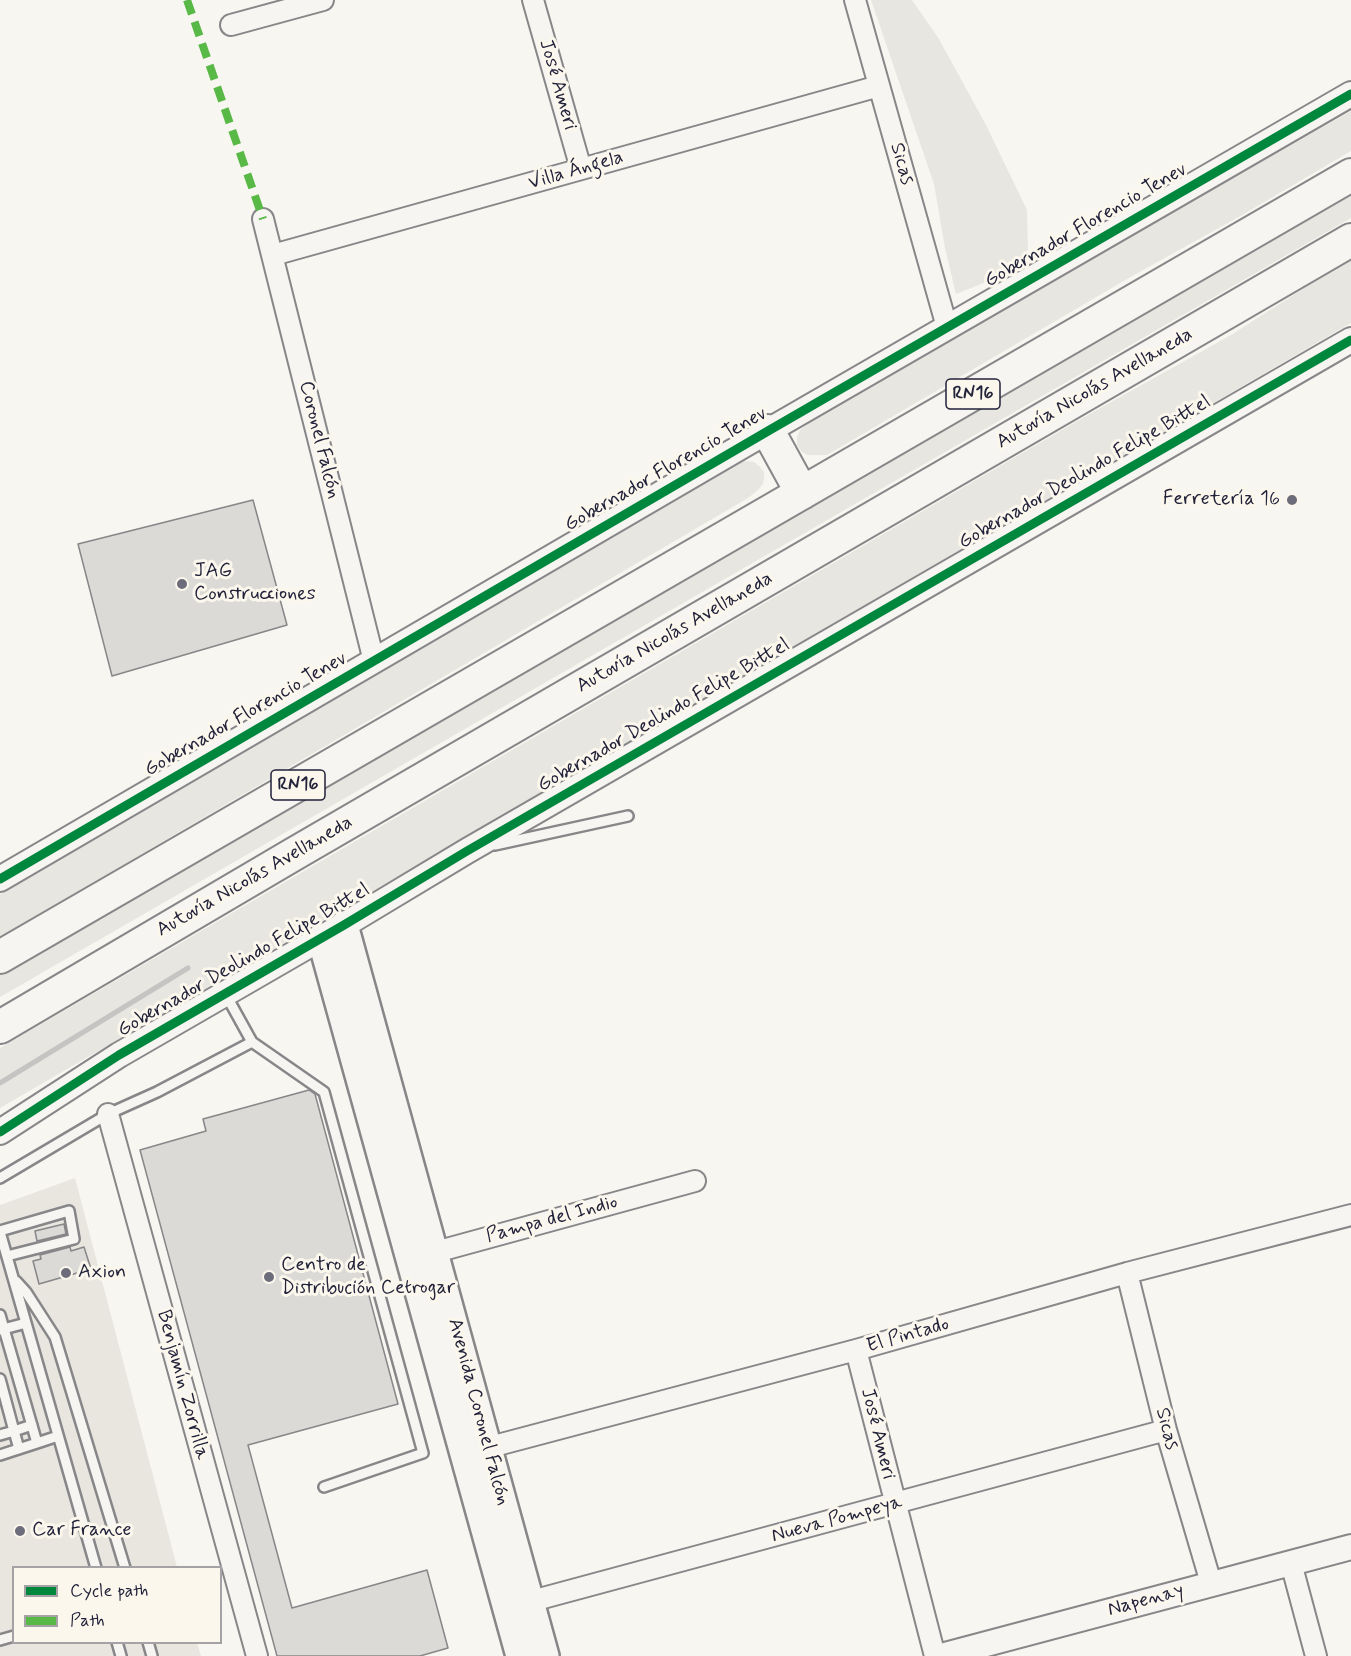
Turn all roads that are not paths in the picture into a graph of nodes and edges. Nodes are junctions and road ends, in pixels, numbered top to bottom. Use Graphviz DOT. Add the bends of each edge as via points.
graph roads {
  1 [pos="323,0"];
  2 [pos="533,0"];
  3 [pos="855,0"];
  4 [pos="231,25"];
  5 [pos="879,86"];
  6 [pos="1351,94"];
  7 [pos="581,169"];
  8 [pos="1351,175"];
  9 [pos="263,219"];
  10 [pos="1351,240"];
  11 [pos="273,255"];
  12 [pos="947,327"];
  13 [pos="1351,340"];
  14 [pos="768,431"];
  15 [pos="802,493"];
  16 [pos="374,661"];
  17 [pos="628,816"];
  18 [pos="466,851"];
  19 [pos="0,879"];
  20 [pos="344,925"];
  21 [pos="321,938"];
  22 [pos="0,957"];
  23 [pos="225,993"];
  24 [pos="0,1027"];
  25 [pos="252,1042"];
  26 [pos="108,1114"];
  27 [pos="0,1132"];
  28 [pos="0,1178"];
  29 [pos="695,1181"];
  30 [pos="1351,1215"];
  31 [pos="0,1232"];
  32 [pos="422,1255"];
  33 [pos="7,1256"];
  34 [pos="1127,1273"];
  35 [pos="14,1279"];
  36 [pos="0,1315"];
  37 [pos="26,1323"];
  38 [pos="2,1329"];
  39 [pos="856,1350"];
  40 [pos="0,1379"];
  41 [pos="32,1425"];
  42 [pos="1166,1430"];
  43 [pos="14,1431"];
  44 [pos="0,1436"];
  45 [pos="58,1436"];
  46 [pos="37,1443"];
  47 [pos="19,1449"];
  48 [pos="476,1451"];
  49 [pos="0,1455"];
  50 [pos="324,1486"];
  51 [pos="896,1504"];
  52 [pos="1351,1546"];
  53 [pos="1291,1563"];
  54 [pos="95,1566"];
  55 [pos="124,1566"];
  56 [pos="1211,1583"];
  57 [pos="518,1605"];
  58 [pos="257,1656"];
  59 [pos="520,1656"];
  60 [pos="545,1656"];
  61 [pos="936,1656"];
  62 [pos="940,1656"];
  63 [pos="1316,1656"];
  1 -- 4 [label="street"];
  2 -- 7 [label="street, José Ameri"];
  3 -- 5 [label="street, Sicas"];
  5 -- 7 [label="street, Villa Ángela"];
  5 -- 12 [label="street, Sicas"];
  6 -- 12 [label="street, Gobernador Florencio Tenev"];
  7 -- 11 [label="street, Villa Ángela"];
  8 -- 15 [label="highway, RN16"];
  9 -- 11 [label="street, Coronel Falcón"];
  10 -- 24 [label="highway, Autovía Nicolás Avellaneda"];
  11 -- 16 [label="street, Coronel Falcón"];
  12 -- 14 [label="street, Gobernador Florencio Tenev"];
  13 -- 18 [label="street, Gobernador Deolindo Felipe Bittel"];
  14 -- 15 [label="highway"];
  14 -- 16 [label="street, Gobernador Florencio Tenev"];
  15 -- 22 [label="highway, RN16"];
  16 -- 19 [label="street, Gobernador Florencio Tenev"];
  17 -- 18 [label="lane"];
  18 -- 20 [label="street, Gobernador Deolindo Felipe Bittel"];
  20 -- 21 [label="street, Gobernador Deolindo Felipe Bittel"];
  20 -- 32 [label="main road, Avenida Coronel Falcón"];
  21 -- 23 [label="street, Gobernador Deolindo Felipe Bittel"];
  21 -- 32 [label="main road, Avenida Coronel Falcón"];
  23 -- 25 [label="lane"];
  23 -- 27 [label="street, Gobernador Deolindo Felipe Bittel"];
  25 -- 26 [label="lane"];
  25 -- 50 [label="lane" via="324,1092 423,1453"];
  26 -- 28 [label="lane"];
  26 -- 58 [label="street, Benjamín Zorrilla"];
  29 -- 32 [label="street, Pampa del Indio"];
  30 -- 34 [label="street, El Pintado"];
  31 -- 33 [label="lane"];
  31 -- 33 [label="lane" via="69,1211 74,1239"];
  32 -- 48 [label="main road, Avenida Coronel Falcón"];
  33 -- 35 [label="lane"];
  34 -- 39 [label="street, El Pintado"];
  34 -- 42 [label="street, Sicas"];
  35 -- 37 [label="lane"];
  35 -- 55 [label="lane" via="55,1337"];
  36 -- 38 [label="lane"];
  37 -- 38 [label="lane"];
  37 -- 45 [label="lane"];
  38 -- 41 [label="lane"];
  39 -- 48 [label="street, El Pintado"];
  39 -- 51 [label="street, José Ameri"];
  40 -- 43 [label="lane"];
  41 -- 43 [label="lane"];
  41 -- 46 [label="lane"];
  42 -- 51 [label="street, Nueva Pompeya"];
  42 -- 56 [label="street, Sicas"];
  43 -- 44 [label="lane"];
  43 -- 47 [label="lane"];
  45 -- 46 [label="lane"];
  45 -- 54 [label="lane"];
  46 -- 47 [label="lane"];
  47 -- 49 [label="lane"];
  48 -- 57 [label="main road, Avenida Coronel Falcón"];
  51 -- 57 [label="street, Nueva Pompeya"];
  51 -- 61 [label="street, José Ameri"];
  52 -- 53 [label="street, Napenay"];
  53 -- 56 [label="street, Napenay"];
  53 -- 63 [label="street"];
  56 -- 62 [label="street, Napenay"];
  57 -- 59 [label="main road, Avenida Coronel Falcón"];
  57 -- 60 [label="main road, Avenida Coronel Falcón"];
}
